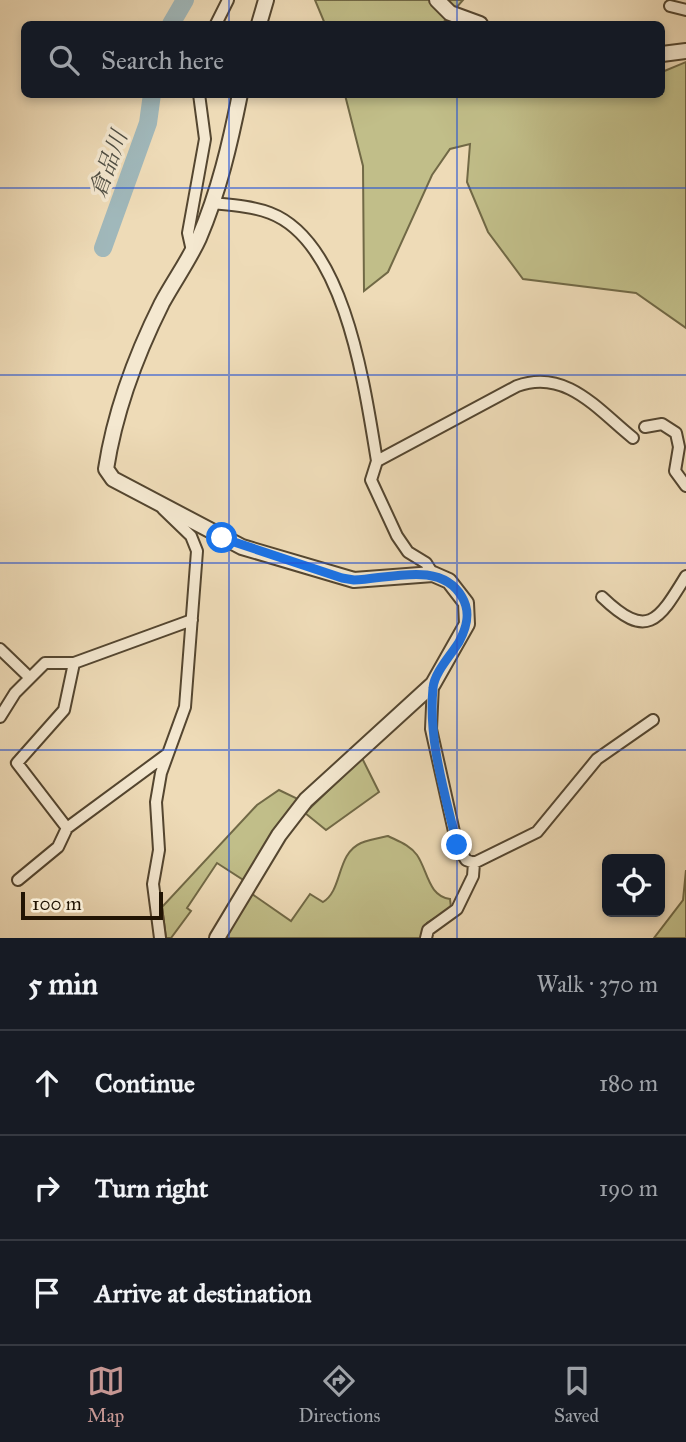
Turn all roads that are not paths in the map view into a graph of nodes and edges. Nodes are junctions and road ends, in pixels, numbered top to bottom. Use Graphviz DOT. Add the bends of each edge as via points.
graph roads {
  1 [pos="228,0"];
  2 [pos="266,0"];
  3 [pos="437,0"];
  4 [pos="670,6"];
  5 [pos="686,10"];
  6 [pos="218,21"];
  7 [pos="259,21"];
  8 [pos="472,21"];
  9 [pos="686,51"];
  10 [pos="665,54"];
  11 [pos="200,98"];
  12 [pos="239,98"];
  13 [pos="211,203"];
  14 [pos="192,251"];
  15 [pos="645,427"];
  16 [pos="634,438"];
  17 [pos="376,461"];
  18 [pos="686,486"];
  19 [pos="157,503"];
  20 [pos="433,575"];
  21 [pos="686,576"];
  22 [pos="602,597"];
  23 [pos="192,620"];
  24 [pos="0,649"];
  25 [pos="74,663"];
  26 [pos="28,676"];
  27 [pos="433,684"];
  28 [pos="0,717"];
  29 [pos="653,720"];
  30 [pos="166,755"];
  31 [pos="67,828"];
  32 [pos="474,863"];
  33 [pos="18,880"];
  34 [pos="160,938"];
  35 [pos="217,938"];
  36 [pos="426,938"];
  1 -- 6 [label="street"];
  2 -- 7 [label="street"];
  3 -- 8 [label="street" via="450,13"];
  4 -- 5 [label="street"];
  9 -- 10 [label="street"];
  11 -- 14 [label="street" via="205,139 188,233"];
  12 -- 13 [label="street" via="227,160"];
  13 -- 14 [label="street"];
  13 -- 17 [label="street" via="272,214 307,239 323,261 355,338"];
  14 -- 19 [label="street" via="162,304 123,393 106,469 113,479"];
  15 -- 18 [label="street" via="662,424 676,433 675,471"];
  16 -- 17 [label="street" via="562,383 540,380 517,386"];
  17 -- 20 [label="street" via="371,480 397,537"];
  19 -- 20 [label="street" via="242,547 342,578"];
  19 -- 23 [label="street" via="191,536 197,551"];
  20 -- 27 [label="street" via="449,580 458,590 466,603 467,624"];
  21 -- 22 [label="street" via="656,618 647,622 624,619"];
  23 -- 25 [label="street"];
  23 -- 30 [label="street" via="185,707"];
  24 -- 26 [label="street"];
  25 -- 26 [label="street" via="45,663"];
  25 -- 31 [label="street" via="64,710 18,763"];
  26 -- 28 [label="street"];
  27 -- 32 [label="street" via="431,729 457,845 466,860"];
  27 -- 35 [label="street" via="306,800 279,835"];
  29 -- 32 [label="street" via="597,759 537,832"];
  30 -- 31 [label="street"];
  30 -- 34 [label="street" via="156,802 159,850 153,884"];
  31 -- 33 [label="street" via="58,847"];
  32 -- 36 [label="street" via="473,876 457,909 428,930"];
}
